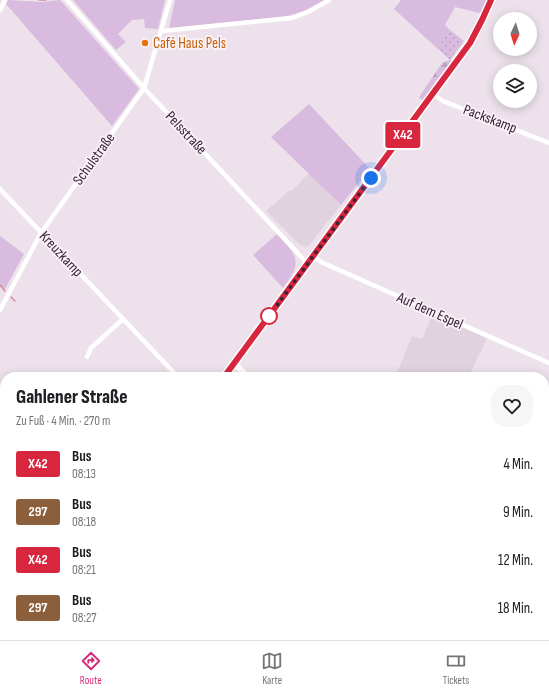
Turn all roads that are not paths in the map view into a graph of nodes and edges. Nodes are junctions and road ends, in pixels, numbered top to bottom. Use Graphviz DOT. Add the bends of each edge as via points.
graph roads {
  1 [pos="4,0"];
  2 [pos="67,0"];
  3 [pos="170,0"];
  4 [pos="329,0"];
  5 [pos="491,0"];
  6 [pos="0,10"];
  7 [pos="162,30"];
  8 [pos="144,88"];
  9 [pos="433,94"];
  10 [pos="549,142"];
  11 [pos="0,189"];
  12 [pos="41,233"];
  13 [pos="313,256"];
  14 [pos="307,263"];
  15 [pos="0,310"];
  16 [pos="122,319"];
  17 [pos="87,357"];
  18 [pos="234,363"];
  19 [pos="549,363"];
  20 [pos="173,372"];
  21 [pos="228,372"];
  22 [pos="243,372"];
  1 -- 6 [label="street"];
  2 -- 8 [label="street, Pelsstraße"];
  3 -- 7 [label="street, Schulstraße"];
  4 -- 7 [label="street" via="292,18"];
  5 -- 9 [label="main road" via="470,43"];
  7 -- 8 [label="street, Schulstraße"];
  8 -- 12 [label="street, Schulstraße"];
  8 -- 14 [label="street, Pelsstraße"];
  9 -- 10 [label="street, Packskamp" via="443,101"];
  9 -- 13 [label="main road"];
  11 -- 12 [label="street, Kreuzkamp"];
  12 -- 15 [label="street, Schulstraße"];
  12 -- 16 [label="street, Kreuzkamp"];
  13 -- 14 [label="main road"];
  13 -- 19 [label="street, Auf dem Espel" via="321,262"];
  14 -- 18 [label="main road"];
  16 -- 17 [label="street" via="90,348"];
  16 -- 20 [label="street, Kreuzkamp"];
  18 -- 21 [label="main road"];
  18 -- 22 [label="street"];
}
